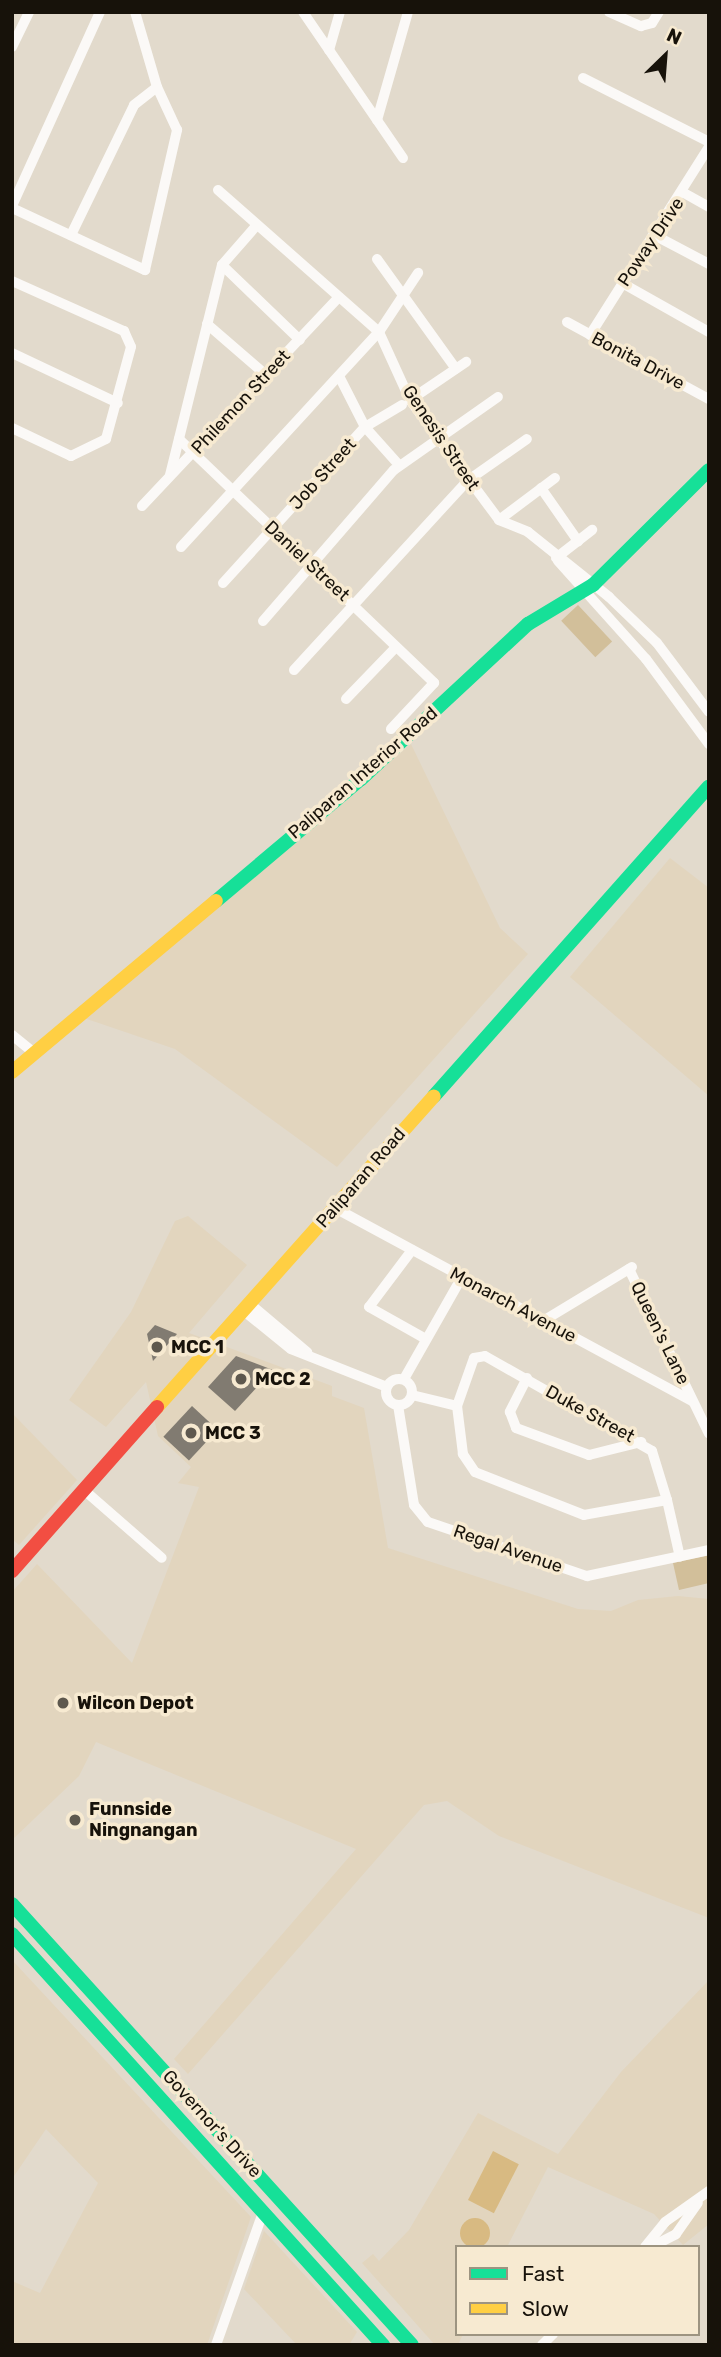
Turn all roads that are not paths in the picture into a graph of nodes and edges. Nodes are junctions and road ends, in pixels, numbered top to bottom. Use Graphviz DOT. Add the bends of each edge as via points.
graph roads {
  1 [pos="29,12"];
  2 [pos="100,12"];
  3 [pos="135,12"];
  4 [pos="303,12"];
  5 [pos="340,12"];
  6 [pos="408,12"];
  7 [pos="609,12"];
  8 [pos="659,12"];
  9 [pos="12,47"];
  10 [pos="329,50"];
  11 [pos="583,78"];
  12 [pos="157,87"];
  13 [pos="377,120"];
  14 [pos="709,144"];
  15 [pos="403,158"];
  16 [pos="218,190"];
  17 [pos="684,193"];
  18 [pos="12,207"];
  19 [pos="709,207"];
  20 [pos="256,226"];
  21 [pos="71,235"];
  22 [pos="656,236"];
  23 [pos="377,259"];
  24 [pos="709,264"];
  25 [pos="222,265"];
  26 [pos="418,273"];
  27 [pos="12,281"];
  28 [pos="622,283"];
  29 [pos="405,292"];
  30 [pos="339,297"];
  31 [pos="567,322"];
  32 [pos="207,324"];
  33 [pos="379,332"];
  34 [pos="709,332"];
  35 [pos="590,335"];
  36 [pos="300,340"];
  37 [pos="12,353"];
  38 [pos="466,362"];
  39 [pos="456,369"];
  40 [pos="266,375"];
  41 [pos="338,376"];
  42 [pos="498,397"];
  43 [pos="709,399"];
  44 [pos="406,402"];
  45 [pos="118,403"];
  46 [pos="365,427"];
  47 [pos="12,428"];
  48 [pos="437,437"];
  49 [pos="178,439"];
  50 [pos="527,439"];
  51 [pos="192,453"];
  52 [pos="399,465"];
  53 [pos="709,470"];
  54 [pos="169,477"];
  55 [pos="555,478"];
  56 [pos="467,481"];
  57 [pos="541,488"];
  58 [pos="233,492"];
  59 [pos="142,506"];
  60 [pos="499,520"];
  61 [pos="272,529"];
  62 [pos="592,530"];
  63 [pos="578,541"];
  64 [pos="181,547"];
  65 [pos="556,558"];
  66 [pos="312,567"];
  67 [pos="223,583"];
  68 [pos="587,589"];
  69 [pos="353,603"];
  70 [pos="263,621"];
  71 [pos="396,646"];
  72 [pos="294,670"];
  73 [pos="692,689"];
  74 [pos="346,699"];
  75 [pos="676,699"];
  76 [pos="709,712"];
  77 [pos="391,729"];
  78 [pos="709,744"];
  79 [pos="709,786"];
  80 [pos="12,1035"];
  81 [pos="33,1052"];
  82 [pos="12,1072"];
  83 [pos="335,1208"];
  84 [pos="412,1250"];
  85 [pos="461,1277"];
  86 [pos="247,1308"];
  87 [pos="543,1321"];
  88 [pos="424,1338"];
  89 [pos="527,1378"];
  90 [pos="404,1379"];
  91 [pos="387,1387"];
  92 [pos="412,1395"];
  93 [pos="692,1401"];
  94 [pos="398,1405"];
  95 [pos="457,1406"];
  96 [pos="709,1434"];
  97 [pos="641,1443"];
  98 [pos="84,1490"];
  99 [pos="667,1500"];
  100 [pos="709,1550"];
  101 [pos="680,1557"];
  102 [pos="162,1558"];
  103 [pos="12,1570"];
  104 [pos="12,1904"];
  105 [pos="12,1934"];
  106 [pos="706,2194"];
  107 [pos="263,2212"];
  108 [pos="647,2245"];
  109 [pos="655,2245"];
  110 [pos="216,2345"];
  111 [pos="383,2345"];
  112 [pos="412,2345"];
  1 -- 9 [label="street"];
  2 -- 18 [label="street"];
  3 -- 12 [label="street"];
  4 -- 10 [label="street"];
  5 -- 10 [label="street"];
  6 -- 13 [label="street"];
  7 -- 8 [label="street" via="641,26 652,23"];
  10 -- 13 [label="street"];
  11 -- 14 [label="street"];
  12 -- 21 [label="street" via="134,105"];
  12 -- 21 [label="street" via="177,143 145,270"];
  13 -- 15 [label="street"];
  14 -- 17 [label="street, Poway Drive"];
  16 -- 20 [label="street, Genesis Street"];
  17 -- 19 [label="street"];
  17 -- 22 [label="street, Poway Drive"];
  18 -- 21 [label="street"];
  20 -- 25 [label="street"];
  20 -- 30 [label="street, Genesis Street"];
  22 -- 24 [label="street"];
  22 -- 28 [label="street, Poway Drive"];
  23 -- 29 [label="street"];
  25 -- 32 [label="street"];
  25 -- 36 [label="street"];
  26 -- 29 [label="street"];
  27 -- 45 [label="street" via="124,331 131,348"];
  28 -- 34 [label="street"];
  28 -- 35 [label="street, Poway Drive"];
  29 -- 33 [label="street"];
  29 -- 39 [label="street"];
  30 -- 33 [label="street, Genesis Street"];
  30 -- 36 [label="street, Philemon Street"];
  31 -- 35 [label="street, Bonita Drive"];
  32 -- 40 [label="street"];
  32 -- 49 [label="street"];
  33 -- 41 [label="street"];
  33 -- 44 [label="street, Genesis Street"];
  35 -- 43 [label="street, Bonita Drive"];
  36 -- 40 [label="street, Philemon Street"];
  37 -- 45 [label="street"];
  38 -- 39 [label="street, Job Street"];
  39 -- 44 [label="street, Job Street"];
  40 -- 51 [label="street, Philemon Street"];
  41 -- 46 [label="street"];
  41 -- 58 [label="street"];
  42 -- 48 [label="street"];
  44 -- 46 [label="street, Job Street"];
  44 -- 48 [label="street, Genesis Street"];
  45 -- 47 [label="street" via="106,439 71,456"];
  46 -- 52 [label="street"];
  46 -- 61 [label="street, Job Street"];
  48 -- 52 [label="street"];
  48 -- 56 [label="street, Genesis Street"];
  49 -- 51 [label="street, Daniel Street"];
  49 -- 54 [label="street"];
  50 -- 56 [label="street"];
  51 -- 54 [label="street, Philemon Street"];
  51 -- 58 [label="street, Daniel Street"];
  52 -- 66 [label="street"];
  53 -- 68 [label="main road, Paliparan Interior Road"];
  54 -- 59 [label="street, Philemon Street"];
  55 -- 57 [label="street"];
  56 -- 60 [label="street, Genesis Street"];
  56 -- 69 [label="street"];
  57 -- 60 [label="street"];
  57 -- 63 [label="street"];
  58 -- 61 [label="street, Daniel Street"];
  58 -- 64 [label="street"];
  60 -- 65 [label="street, Genesis Street" via="528,532"];
  61 -- 66 [label="street, Daniel Street"];
  61 -- 67 [label="street, Job Street"];
  62 -- 63 [label="street"];
  63 -- 65 [label="street"];
  65 -- 68 [label="street, Genesis Street"];
  66 -- 69 [label="street, Daniel Street"];
  66 -- 70 [label="street"];
  68 -- 73 [label="street, Genesis Street" via="657,643"];
  68 -- 75 [label="street, Genesis Street"];
  68 -- 81 [label="main road, Paliparan Interior Road" via="528,624 361,779"];
  69 -- 71 [label="street, Daniel Street"];
  69 -- 72 [label="street"];
  71 -- 74 [label="street"];
  71 -- 77 [label="street, Daniel Street" via="434,683"];
  73 -- 75 [label="street"];
  73 -- 76 [label="street, Genesis Street"];
  75 -- 78 [label="street, Genesis Street"];
  79 -- 83 [label="main road, Paliparan Road"];
  80 -- 81 [label="street"];
  81 -- 82 [label="main road, Paliparan Interior Road"];
  83 -- 84 [label="street, Monarch Avenue"];
  83 -- 86 [label="main road, Paliparan Road"];
  84 -- 85 [label="street, Monarch Avenue"];
  84 -- 88 [label="street" via="369,1307 372,1313"];
  85 -- 87 [label="street, Monarch Avenue"];
  85 -- 88 [label="street"];
  86 -- 91 [label="street" via="291,1349"];
  86 -- 98 [label="main road, Paliparan Road"];
  87 -- 93 [label="street, Monarch Avenue"];
  87 -- 93 [label="street, Queen's Lane" via="631,1268"];
  88 -- 90 [label="street"];
  89 -- 95 [label="street, Duke Street" via="480,1354"];
  89 -- 97 [label="street, Duke Street"];
  89 -- 97 [label="street" via="510,1412 516,1428 589,1455"];
  90 -- 91 [label="street"];
  90 -- 92 [label="street"];
  91 -- 94 [label="street" via="387,1396"];
  92 -- 94 [label="street"];
  92 -- 95 [label="street"];
  93 -- 96 [label="street, Queen's Lane"];
  94 -- 101 [label="street, Regal Avenue" via="414,1505 428,1522 587,1576"];
  95 -- 99 [label="street" via="463,1454 475,1472 583,1515"];
  97 -- 99 [label="street, Duke Street" via="652,1451"];
  98 -- 102 [label="street"];
  98 -- 103 [label="main road, Paliparan Road"];
  99 -- 101 [label="street, Duke Street"];
  100 -- 101 [label="street, Regal Avenue"];
  104 -- 112 [label="main road, Governor's Drive"];
  105 -- 107 [label="main road, Governor's Drive"];
  106 -- 108 [label="street" via="664,2222"];
  106 -- 109 [label="street" via="676,2234"];
  107 -- 110 [label="street"];
  107 -- 111 [label="main road, Governor's Drive"];
}
